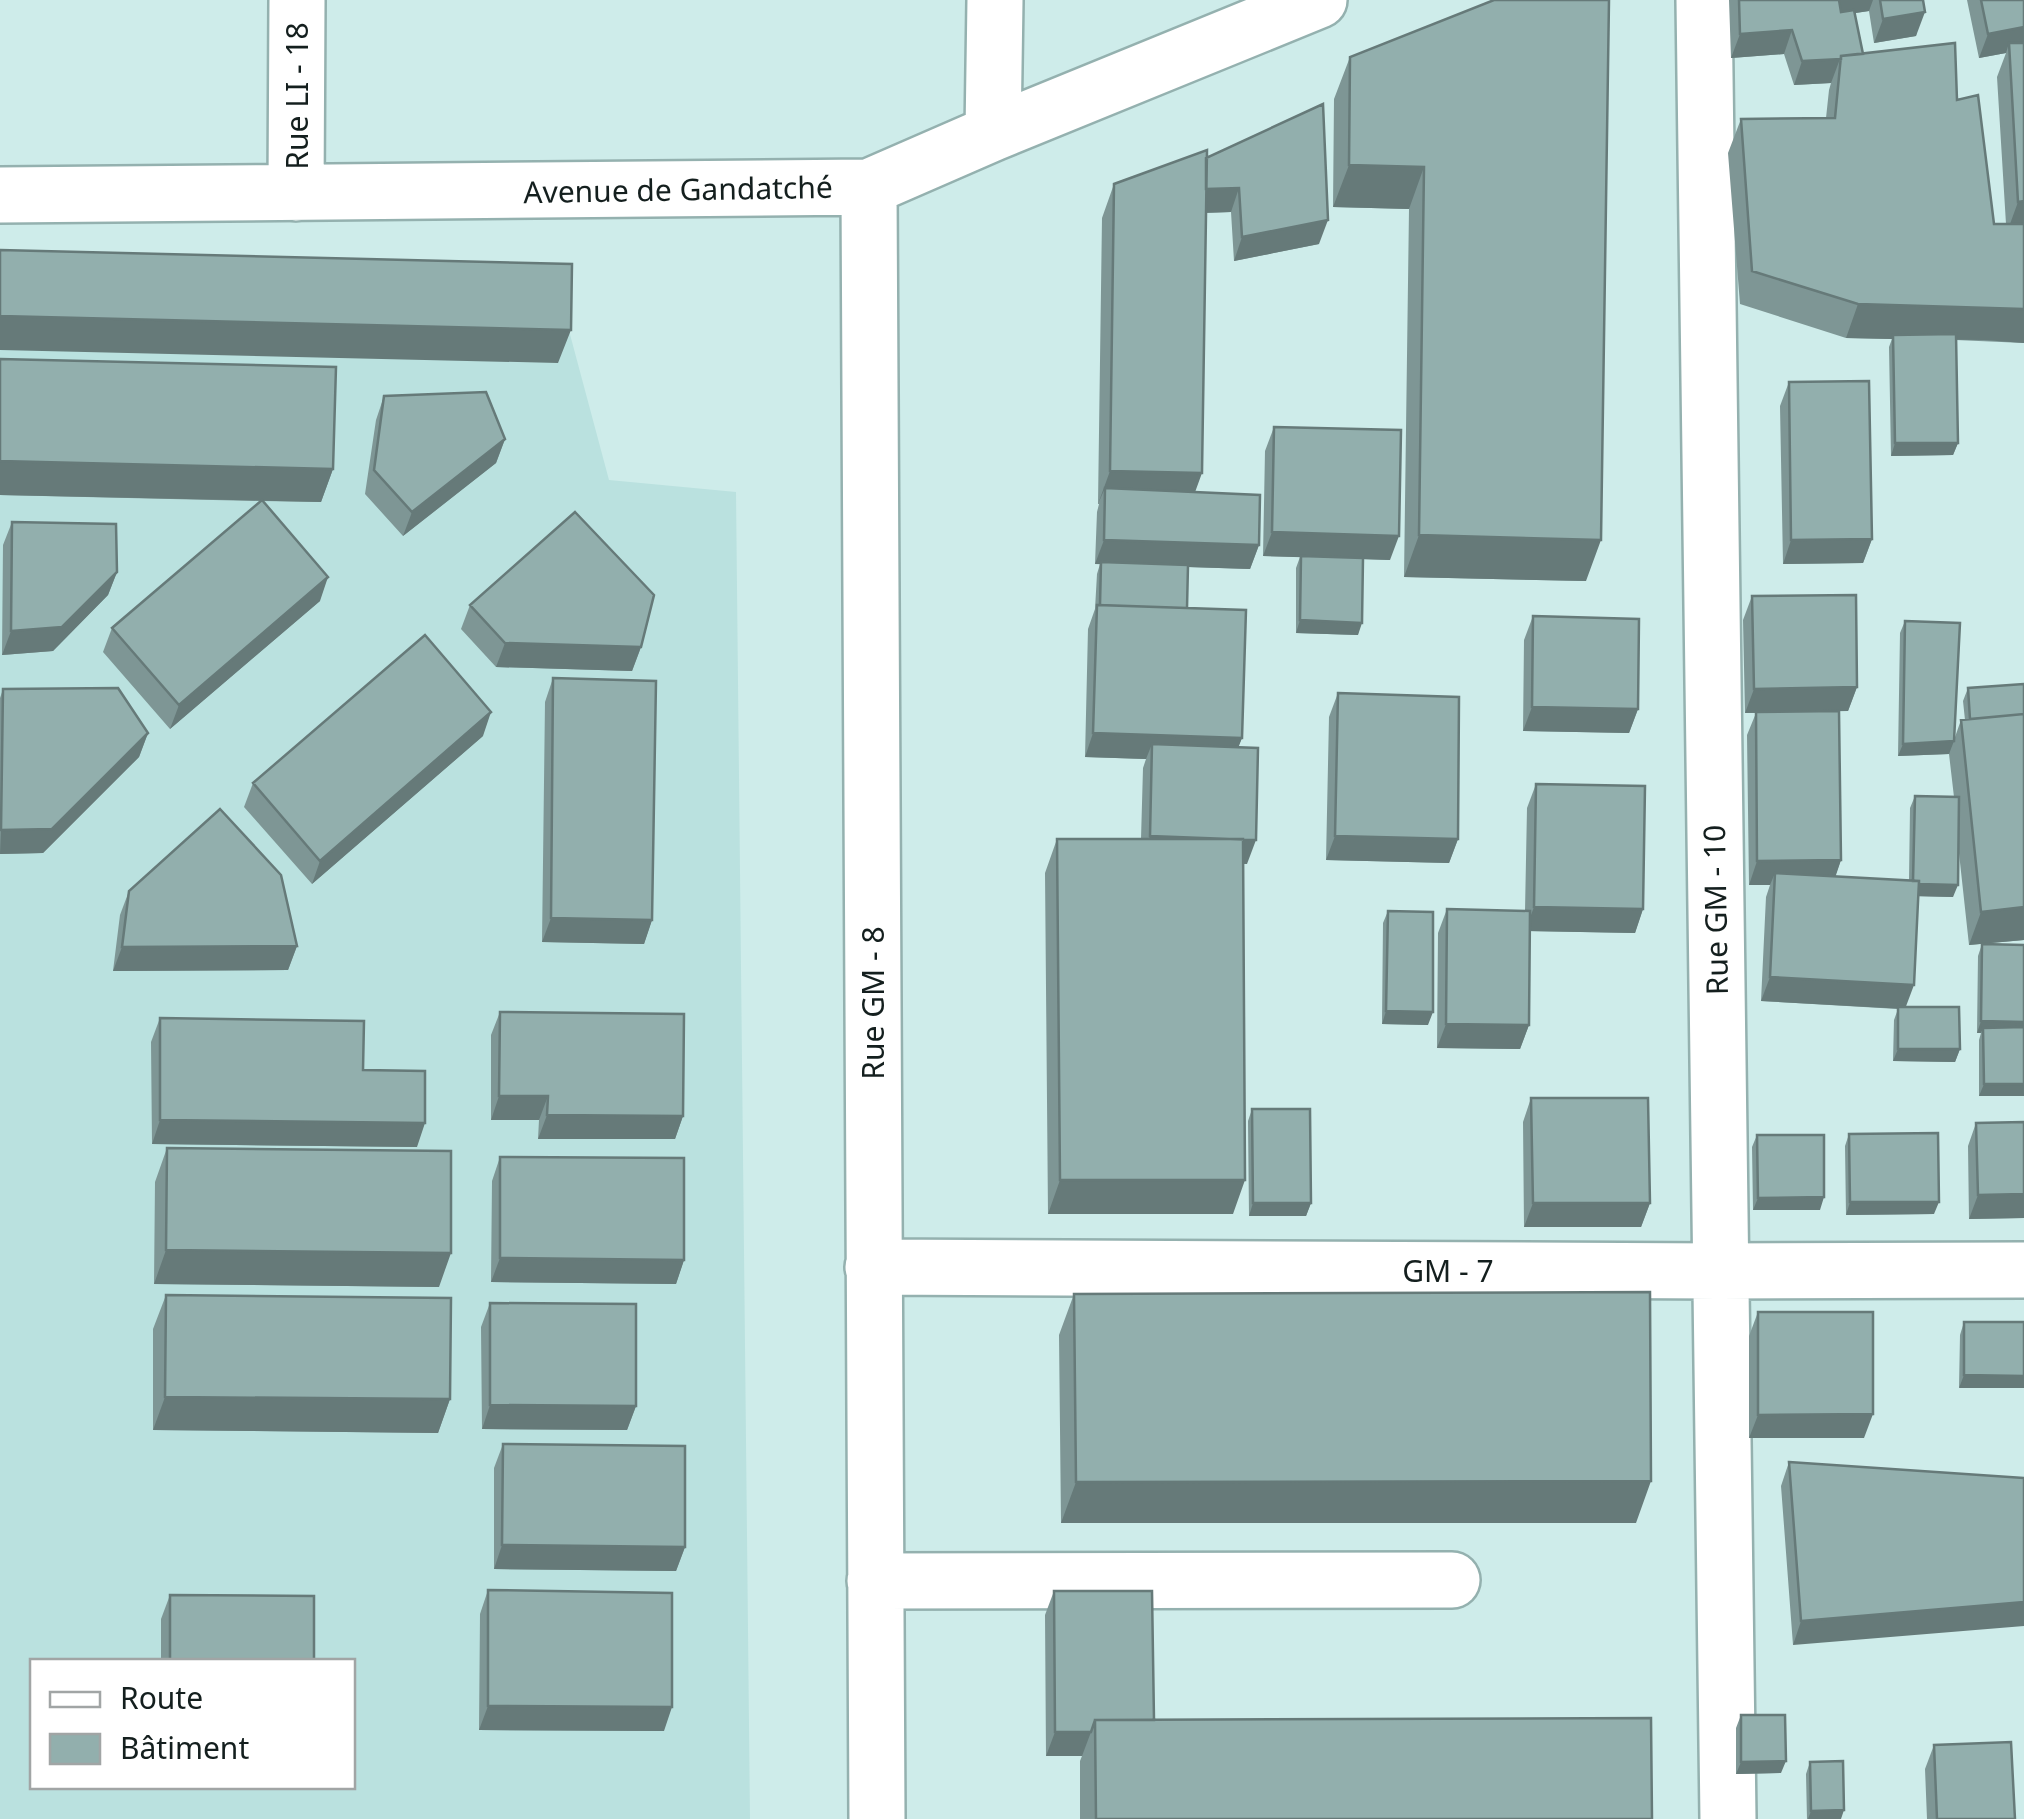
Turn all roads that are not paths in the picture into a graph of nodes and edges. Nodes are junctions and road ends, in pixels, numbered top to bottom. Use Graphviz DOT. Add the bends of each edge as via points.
graph roads {
  1 [pos="296,0"];
  2 [pos="995,0"];
  3 [pos="1319,0"];
  4 [pos="1704,0"];
  5 [pos="993,134"];
  6 [pos="868,188"];
  7 [pos="296,192"];
  8 [pos="0,195"];
  9 [pos="873,1267"];
  10 [pos="2024,1270"];
  11 [pos="1720,1271"];
  12 [pos="1452,1580"];
  13 [pos="875,1582"];
  14 [pos="877,1819"];
  15 [pos="1728,1819"];
  1 -- 7 [label="street, Rue LI - 18"];
  2 -- 5 [label="street"];
  3 -- 5 [label="street, Avenue de Gandatché"];
  4 -- 11 [label="street, Rue GM - 10"];
  5 -- 6 [label="street, Avenue de Gandatché"];
  6 -- 7 [label="street, Avenue de Gandatché"];
  6 -- 9 [label="street, Rue GM - 8"];
  7 -- 8 [label="street, Avenue de Gandatché"];
  9 -- 11 [label="street, GM - 7"];
  9 -- 13 [label="street, Rue GM - 8"];
  10 -- 11 [label="street, GM - 7"];
  11 -- 15 [label="street, Rue GM - 10"];
  12 -- 13 [label="street"];
  13 -- 14 [label="street, Rue GM - 8"];
}
